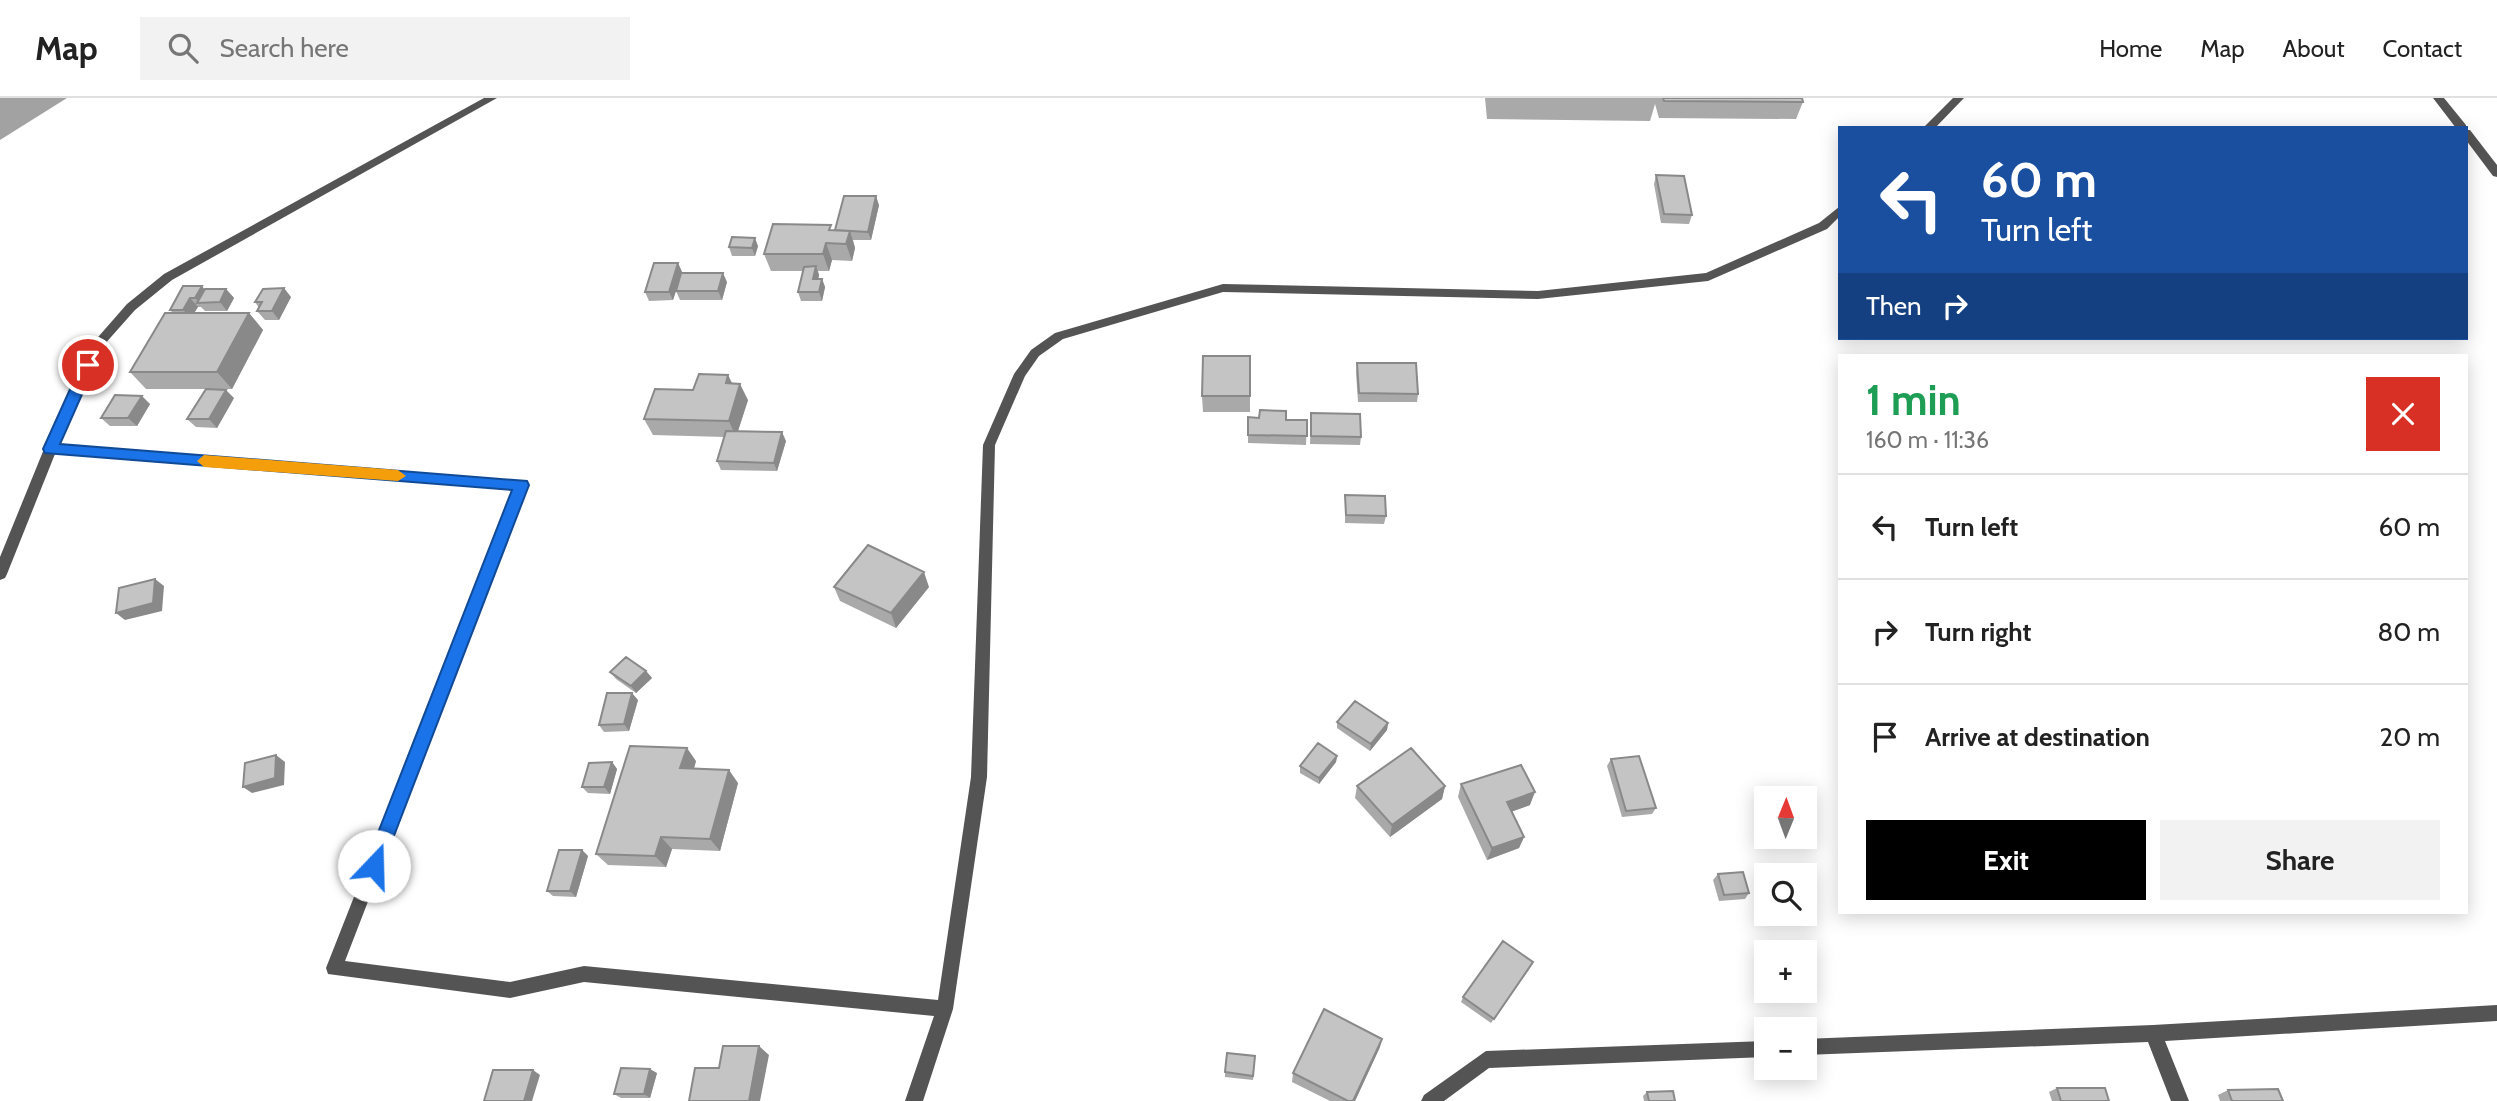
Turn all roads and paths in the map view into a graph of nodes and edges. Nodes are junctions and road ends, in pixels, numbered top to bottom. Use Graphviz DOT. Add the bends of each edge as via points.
graph roads {
  1 [pos="492,98"];
  2 [pos="1959,98"];
  3 [pos="2438,98"];
  4 [pos="1930,126"];
  5 [pos="2460,126"];
  6 [pos="2468,136"];
  7 [pos="2497,173"];
  8 [pos="1838,212"];
  9 [pos="51,449"];
  10 [pos="0,574"];
  11 [pos="945,1009"];
  12 [pos="2497,1013"];
  13 [pos="2153,1033"];
  14 [pos="1817,1046"];
  15 [pos="1754,1049"];
  16 [pos="914,1101"];
  17 [pos="1430,1101"];
  18 [pos="2179,1101"];
  1 -- 9 [label="street" via="168,277 131,307 98,344"];
  2 -- 4 [label="street"];
  3 -- 5 [label="street"];
  6 -- 7 [label="street"];
  8 -- 11 [label="street" via="1823,226 1708,277 1538,295 1223,288 1059,336 1035,353 1020,374 989,444 979,777"];
  9 -- 10 [label="street"];
  9 -- 11 [label="street" via="522,485 334,968 510,990 584,974"];
  11 -- 16 [label="street"];
  12 -- 13 [label="street"];
  13 -- 14 [label="street"];
  13 -- 18 [label="street"];
  15 -- 17 [label="street" via="1486,1060"];
}
